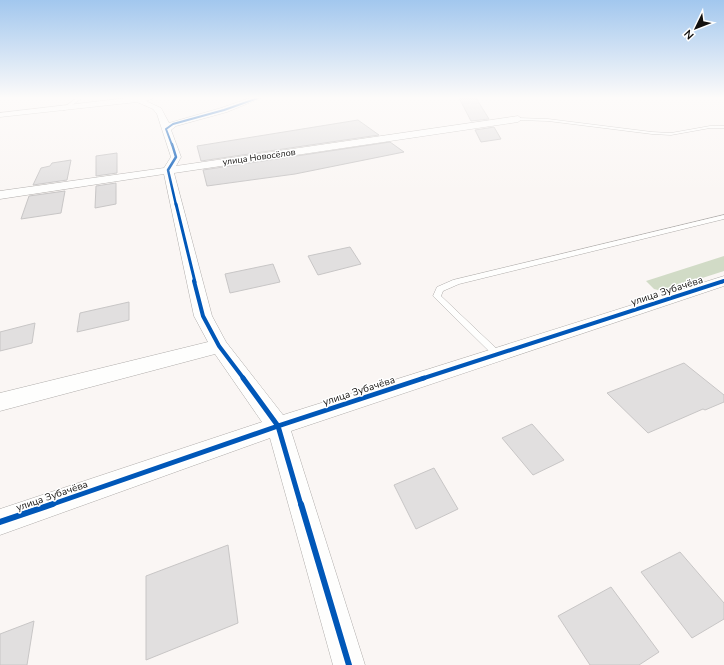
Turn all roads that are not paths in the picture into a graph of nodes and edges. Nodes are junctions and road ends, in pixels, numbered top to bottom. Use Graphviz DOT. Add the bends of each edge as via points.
graph roads {
  1 [pos="166,129"];
  2 [pos="449,129"];
  3 [pos="620,129"];
  4 [pos="699,129"];
  5 [pos="168,170"];
  6 [pos="0,195"];
  7 [pos="724,217"];
  8 [pos="724,281"];
  9 [pos="219,346"];
  10 [pos="497,354"];
  11 [pos="0,402"];
  12 [pos="278,426"];
  13 [pos="0,522"];
  14 [pos="349,665"];
  1 -- 5 [label="street" via="176,157"];
  2 -- 5 [label="street, улица Новосёлов"];
  3 -- 4 [label="lane" via="671,134"];
  5 -- 6 [label="street, улица Новосёлов"];
  5 -- 9 [label="street" via="204,316"];
  7 -- 10 [label="lane" via="456,282 440,289 437,296"];
  8 -- 10 [label="street, улица Зубачёва"];
  9 -- 11 [label="street"];
  9 -- 12 [label="street"];
  10 -- 12 [label="street, улица Зубачёва"];
  12 -- 13 [label="street, улица Зубачёва"];
  12 -- 14 [label="street"];
}
